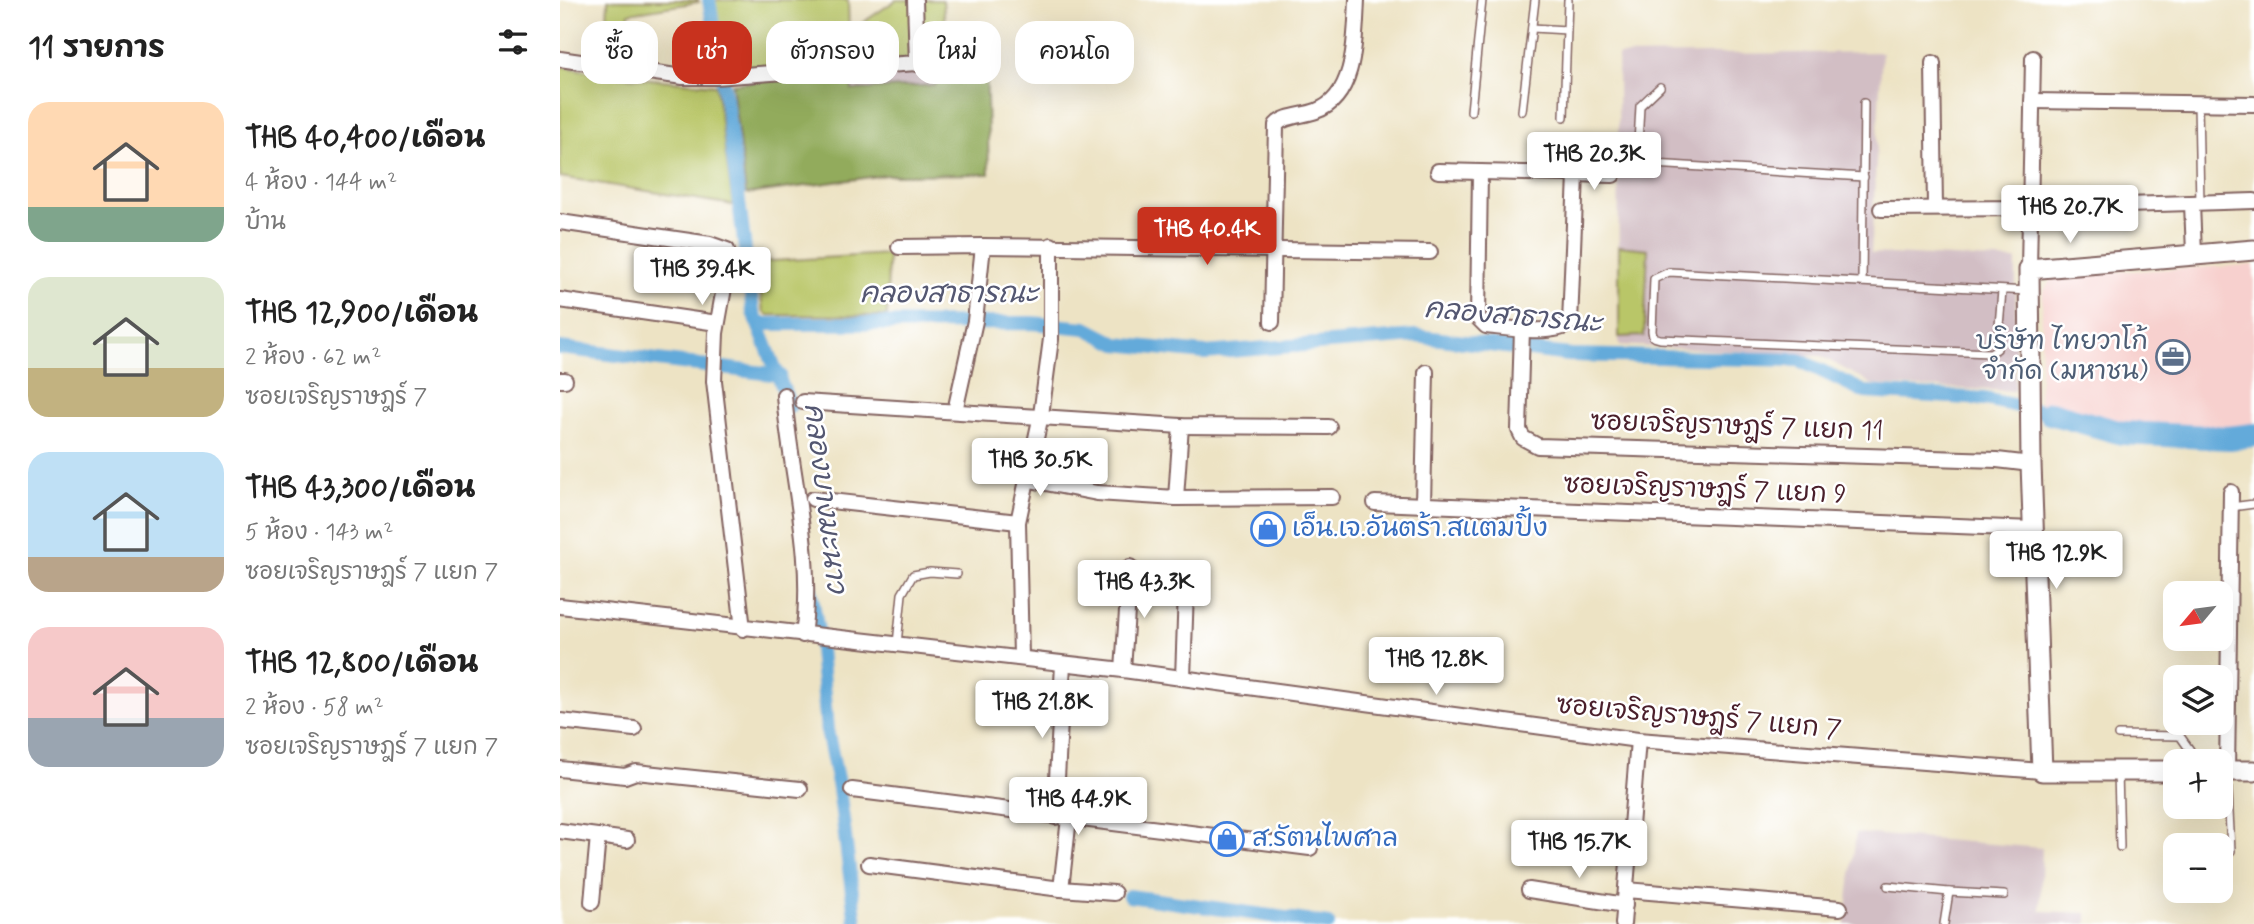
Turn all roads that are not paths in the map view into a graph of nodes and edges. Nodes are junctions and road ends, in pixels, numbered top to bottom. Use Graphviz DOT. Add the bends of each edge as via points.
graph roads {
  1 [pos="915,0"];
  2 [pos="1357,0"];
  3 [pos="1482,0"];
  4 [pos="1535,0"];
  5 [pos="1568,0"];
  6 [pos="916,21"];
  7 [pos="1532,28"];
  8 [pos="1567,30"];
  9 [pos="2033,58"];
  10 [pos="560,59"];
  11 [pos="1933,63"];
  12 [pos="913,64"];
  13 [pos="1660,87"];
  14 [pos="2032,100"];
  15 [pos="1864,103"];
  16 [pos="2198,103"];
  17 [pos="2254,104"];
  18 [pos="1471,111"];
  19 [pos="1522,111"];
  20 [pos="1564,117"];
  21 [pos="1438,171"];
  22 [pos="1480,172"];
  23 [pos="1576,175"];
  24 [pos="1613,175"];
  25 [pos="1864,177"];
  26 [pos="2254,201"];
  27 [pos="2196,204"];
  28 [pos="1935,208"];
  29 [pos="2030,208"];
  30 [pos="1881,209"];
  31 [pos="560,222"];
  32 [pos="1051,245"];
  33 [pos="983,246"];
  34 [pos="899,247"];
  35 [pos="1272,250"];
  36 [pos="2254,250"];
  37 [pos="1430,252"];
  38 [pos="2194,253"];
  39 [pos="2029,269"];
  40 [pos="1861,282"];
  41 [pos="2002,291"];
  42 [pos="2029,291"];
  43 [pos="560,300"];
  44 [pos="1272,322"];
  45 [pos="717,323"];
  46 [pos="1522,334"];
  47 [pos="1426,372"];
  48 [pos="784,395"];
  49 [pos="803,401"];
  50 [pos="955,411"];
  51 [pos="1041,415"];
  52 [pos="1181,426"];
  53 [pos="1329,427"];
  54 [pos="2031,464"];
  55 [pos="1026,479"];
  56 [pos="1332,497"];
  57 [pos="1176,498"];
  58 [pos="813,499"];
  59 [pos="2231,499"];
  60 [pos="1375,503"];
  61 [pos="1423,504"];
  62 [pos="2254,504"];
  63 [pos="1018,522"];
  64 [pos="2033,529"];
  65 [pos="1129,567"];
  66 [pos="957,574"];
  67 [pos="1186,590"];
  68 [pos="560,606"];
  69 [pos="743,629"];
  70 [pos="805,635"];
  71 [pos="897,645"];
  72 [pos="1021,657"];
  73 [pos="1063,664"];
  74 [pos="1123,670"];
  75 [pos="1183,678"];
  76 [pos="560,721"];
  77 [pos="634,729"];
  78 [pos="2118,735"];
  79 [pos="1638,740"];
  80 [pos="2189,749"];
  81 [pos="2225,749"];
  82 [pos="560,769"];
  83 [pos="2042,771"];
  84 [pos="2118,771"];
  85 [pos="2163,771"];
  86 [pos="2233,771"];
  87 [pos="2254,771"];
  88 [pos="800,789"];
  89 [pos="852,790"];
  90 [pos="1062,818"];
  91 [pos="560,831"];
  92 [pos="598,836"];
  93 [pos="627,839"];
  94 [pos="2120,847"];
  95 [pos="1310,848"];
  96 [pos="869,864"];
  97 [pos="1888,887"];
  98 [pos="1061,889"];
  99 [pos="1529,890"];
  100 [pos="1950,892"];
  101 [pos="1114,893"];
  102 [pos="2004,895"];
  103 [pos="1626,898"];
  104 [pos="592,902"];
  105 [pos="1840,908"];
  106 [pos="1623,924"];
  107 [pos="1944,924"];
  1 -- 6 [label="street"];
  2 -- 35 [label="street" via="1351,70 1342,86 1324,107 1282,119 1276,125"];
  3 -- 18 [label="lane"];
  4 -- 7 [label="lane"];
  5 -- 8 [label="lane"];
  7 -- 8 [label="lane"];
  7 -- 19 [label="lane"];
  8 -- 20 [label="lane"];
  9 -- 14 [label="street"];
  10 -- 12 [label="street" via="683,77"];
  11 -- 28 [label="street"];
  13 -- 25 [label="lane" via="1640,106 1637,163"];
  14 -- 16 [label="street"];
  14 -- 29 [label="street"];
  15 -- 25 [label="lane"];
  16 -- 17 [label="street"];
  16 -- 27 [label="lane"];
  21 -- 22 [label="street"];
  22 -- 23 [label="street"];
  22 -- 46 [label="street" via="1478,318 1486,326"];
  23 -- 24 [label="street"];
  23 -- 46 [label="street" via="1570,323"];
  25 -- 40 [label="lane"];
  26 -- 27 [label="street"];
  27 -- 29 [label="street"];
  27 -- 38 [label="street"];
  28 -- 29 [label="street"];
  28 -- 30 [label="street"];
  29 -- 39 [label="street"];
  31 -- 45 [label="street" via="709,243 727,250"];
  32 -- 33 [label="street"];
  32 -- 35 [label="street"];
  32 -- 51 [label="street" via="1051,340"];
  33 -- 34 [label="street"];
  33 -- 50 [label="street" via="975,321"];
  35 -- 37 [label="street"];
  35 -- 44 [label="street"];
  36 -- 38 [label="street"];
  38 -- 39 [label="street"];
  39 -- 42 [label="street"];
  40 -- 41 [label="lane"];
  40 -- 41 [label="lane" via="1664,272 1654,279 1653,337 1990,353 1997,349"];
  41 -- 42 [label="lane"];
  42 -- 54 [label="street"];
  43 -- 45 [label="street"];
  45 -- 69 [label="street" via="715,365"];
  46 -- 54 [label="street, ซอยเจริญราษฎร์ 7 แยก 11" via="1519,430 1522,438 1538,446"];
  47 -- 61 [label="street"];
  48 -- 70 [label="street" via="803,543"];
  49 -- 50 [label="street"];
  50 -- 51 [label="street"];
  51 -- 52 [label="street"];
  51 -- 55 [label="street"];
  52 -- 53 [label="street"];
  52 -- 57 [label="street"];
  54 -- 64 [label="street"];
  55 -- 57 [label="street" via="1097,493"];
  55 -- 63 [label="street"];
  56 -- 57 [label="street"];
  58 -- 63 [label="street"];
  59 -- 62 [label="lane"];
  59 -- 81 [label="street"];
  60 -- 61 [label="street, ซอยเจริญราษฎร์ 7 แยก 9"];
  61 -- 64 [label="street, ซอยเจริญราษฎร์ 7 แยก 9"];
  63 -- 72 [label="street"];
  64 -- 83 [label="street"];
  65 -- 74 [label="street"];
  66 -- 71 [label="lane" via="913,575 902,594"];
  67 -- 75 [label="street"];
  68 -- 69 [label="street, ซอยเจริญราษฎร์ 7 แยก 7"];
  69 -- 70 [label="street, ซอยเจริญราษฎร์ 7 แยก 7"];
  70 -- 71 [label="street, ซอยเจริญราษฎร์ 7 แยก 7"];
  71 -- 72 [label="street, ซอยเจริญราษฎร์ 7 แยก 7"];
  72 -- 73 [label="street, ซอยเจริญราษฎร์ 7 แยก 7"];
  73 -- 74 [label="street, ซอยเจริญราษฎร์ 7 แยก 7"];
  73 -- 90 [label="street"];
  74 -- 75 [label="street, ซอยเจริญราษฎร์ 7 แยก 7"];
  75 -- 79 [label="street, ซอยเจริญราษฎร์ 7 แยก 7"];
  76 -- 77 [label="street"];
  78 -- 80 [label="lane" via="2180,736"];
  79 -- 83 [label="street, ซอยเจริญราษฎร์ 7 แยก 7"];
  79 -- 103 [label="street"];
  82 -- 88 [label="street"];
  83 -- 84 [label="street"];
  84 -- 85 [label="street"];
  84 -- 94 [label="lane"];
  86 -- 87 [label="street"];
  89 -- 90 [label="street"];
  90 -- 95 [label="street"];
  90 -- 98 [label="street"];
  91 -- 92 [label="street"];
  92 -- 93 [label="street"];
  92 -- 104 [label="street"];
  96 -- 98 [label="street"];
  97 -- 100 [label="lane"];
  98 -- 101 [label="street"];
  99 -- 103 [label="street"];
  100 -- 102 [label="lane"];
  100 -- 107 [label="lane"];
  103 -- 105 [label="street"];
  103 -- 106 [label="street"];
}
